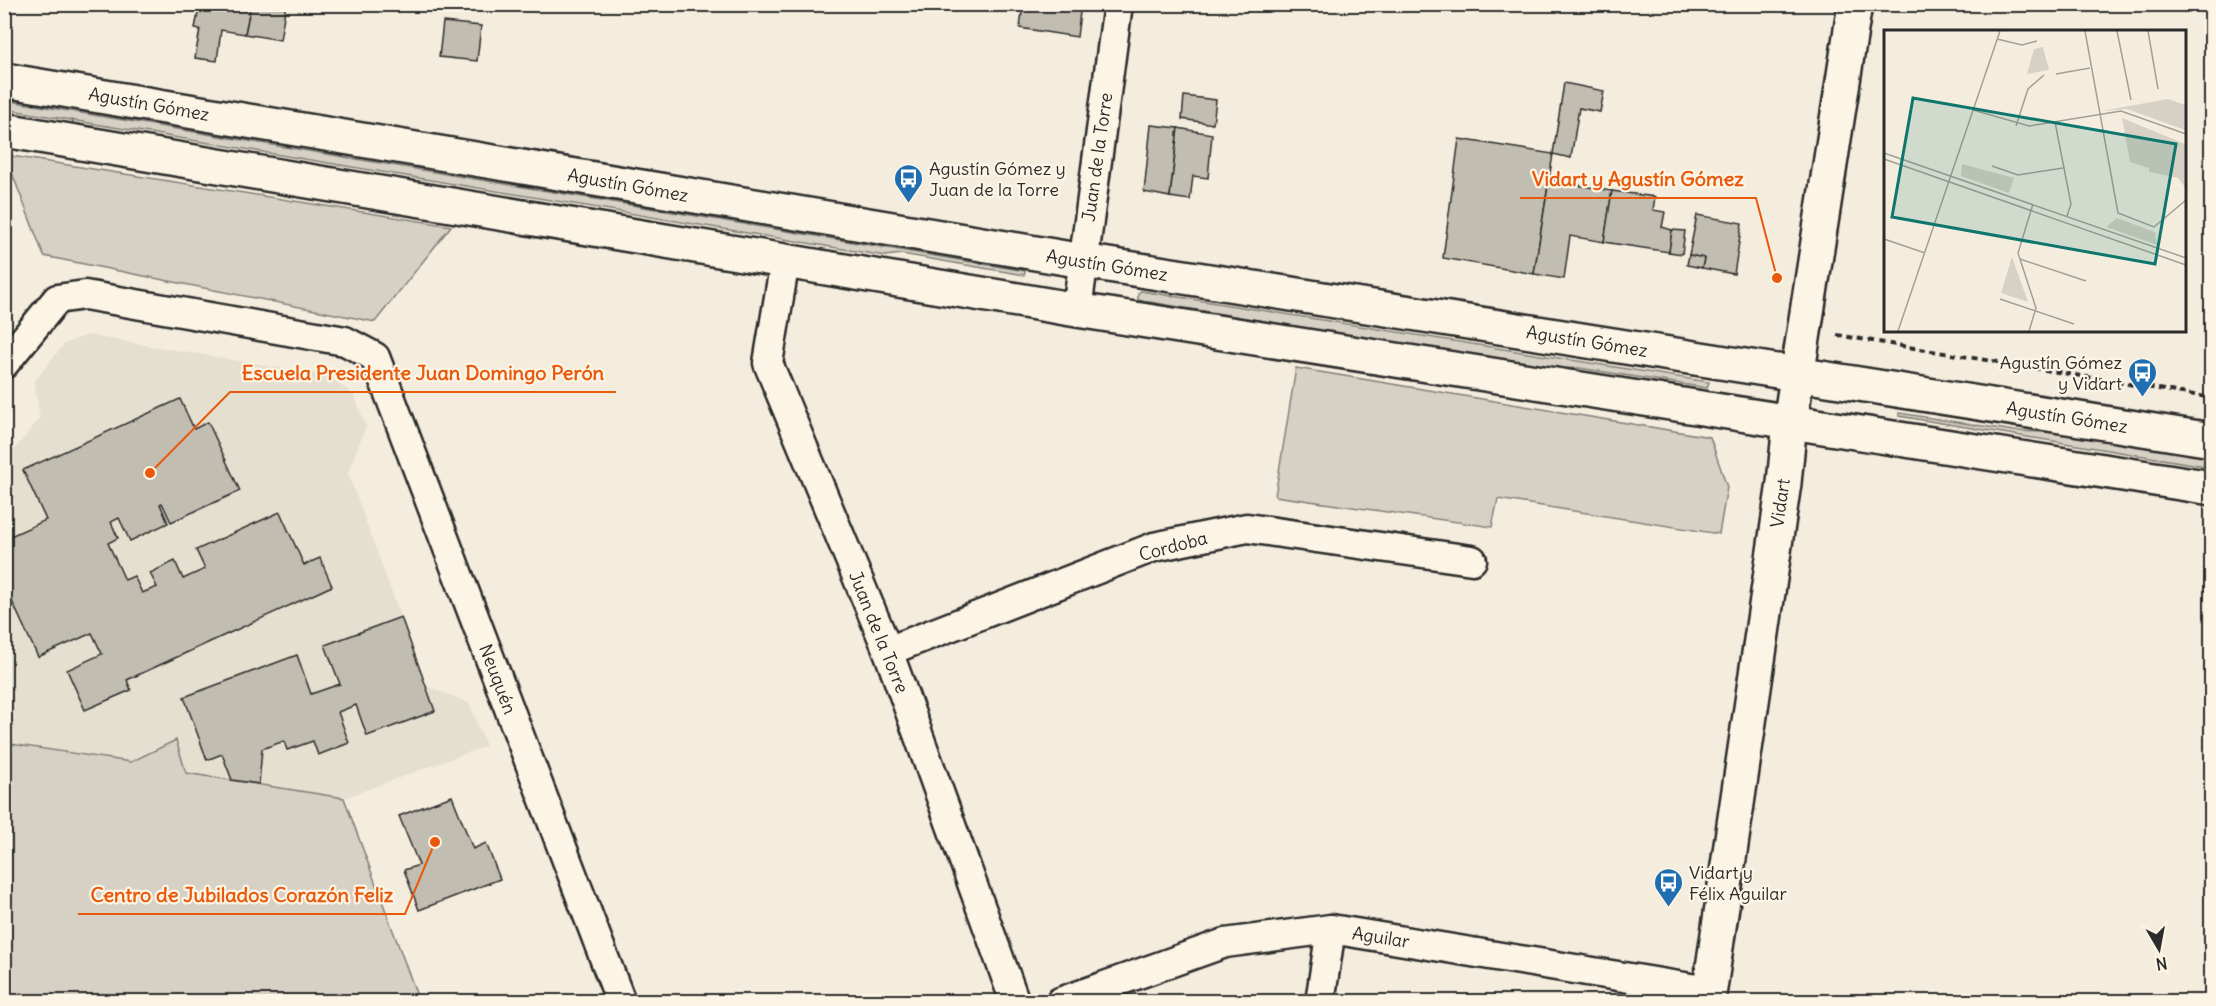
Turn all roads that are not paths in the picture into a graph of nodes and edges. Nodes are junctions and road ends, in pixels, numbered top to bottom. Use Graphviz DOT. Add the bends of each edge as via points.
graph roads {
  1 [pos="1118,4"];
  2 [pos="1855,4"];
  3 [pos="4,80"];
  4 [pos="4,130"];
  5 [pos="785,261"];
  6 [pos="1083,261"];
  7 [pos="1077,310"];
  8 [pos="4,364"];
  9 [pos="1797,374"];
  10 [pos="1790,422"];
  11 [pos="2211,440"];
  12 [pos="2211,488"];
  13 [pos="1472,560"];
  14 [pos="888,651"];
  15 [pos="1331,929"];
  16 [pos="1709,996"];
  17 [pos="621,1002"];
  18 [pos="1015,1002"];
  19 [pos="1060,1002"];
  20 [pos="1320,1002"];
  1 -- 6 [label="street, Juan de la Torre"];
  2 -- 9 [label="main road, Vidart"];
  3 -- 6 [label="main road, Agustín Gómez"];
  4 -- 5 [label="main road"];
  5 -- 7 [label="main road"];
  5 -- 14 [label="street, Juan de la Torre" via="768,363"];
  6 -- 7 [label="street, Juan de la Torre"];
  6 -- 9 [label="main road, Agustín Gómez"];
  7 -- 10 [label="main road"];
  8 -- 17 [label="street, Neuquén" via="57,299 86,295 345,341 375,357"];
  9 -- 10 [label="main road, Vidart"];
  9 -- 11 [label="main road, Agustín Gómez"];
  10 -- 12 [label="main road"];
  10 -- 16 [label="main road, Vidart"];
  13 -- 14 [label="street, Cordoba" via="1248,528 1154,547"];
  14 -- 18 [label="street, Juan de la Torre"];
  15 -- 16 [label="street, Aguilar"];
  15 -- 19 [label="street, Aguilar" via="1225,943"];
  15 -- 20 [label="street"];
}
